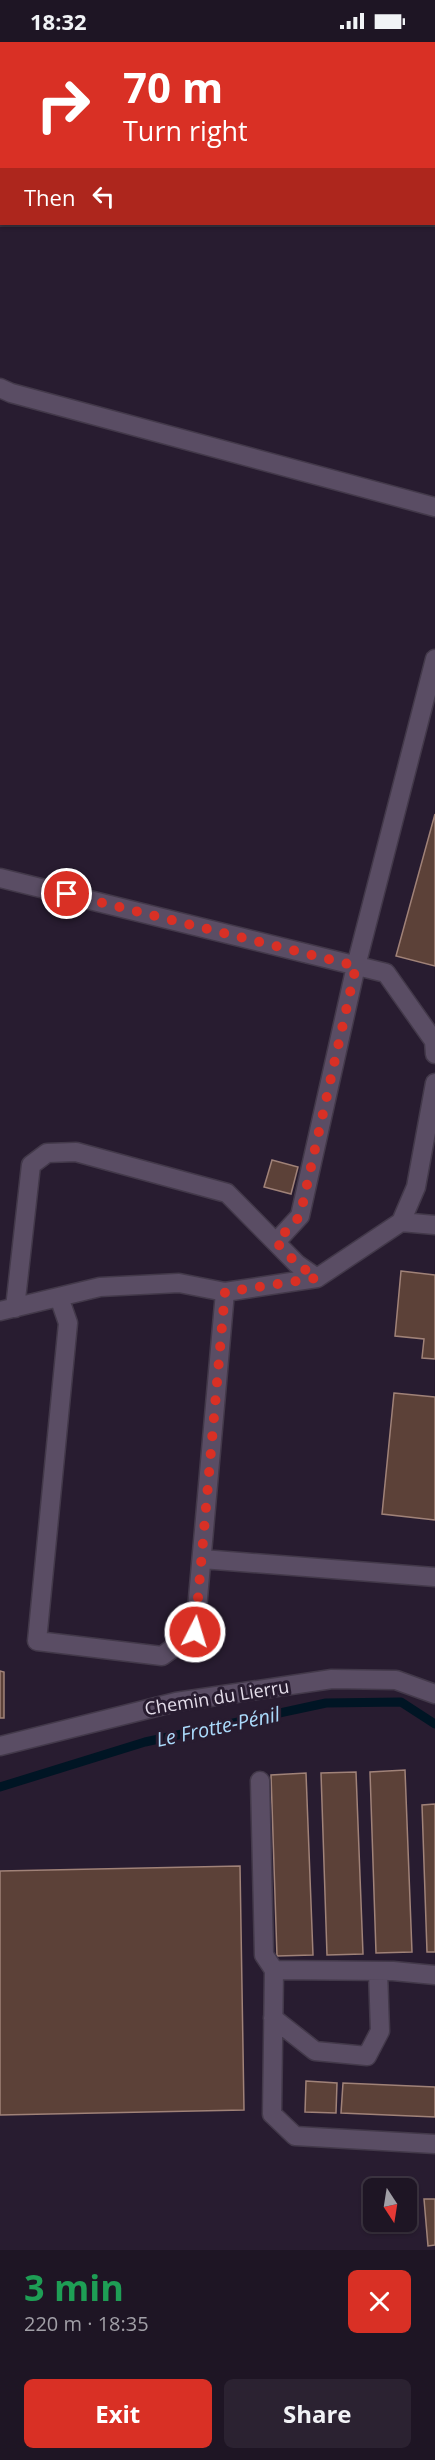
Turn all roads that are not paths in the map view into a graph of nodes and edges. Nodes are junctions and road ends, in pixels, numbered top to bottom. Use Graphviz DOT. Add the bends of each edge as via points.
graph roads {
  1 [pos="0,388"];
  2 [pos="435,507"];
  3 [pos="435,659"];
  4 [pos="0,878"];
  5 [pos="356,966"];
  6 [pos="435,1054"];
  7 [pos="435,1083"];
  8 [pos="402,1222"];
  9 [pos="435,1225"];
  10 [pos="276,1242"];
  11 [pos="317,1278"];
  12 [pos="225,1292"];
  13 [pos="59,1297"];
  14 [pos="8,1310"];
  15 [pos="202,1559"];
  16 [pos="435,1577"];
  17 [pos="435,1694"];
  18 [pos="0,1746"];
  19 [pos="260,1781"];
  20 [pos="274,1970"];
  21 [pos="378,1971"];
  22 [pos="435,1975"];
  23 [pos="273,2018"];
  24 [pos="435,2144"];
  1 -- 2 [label="street"];
  3 -- 5 [label="street"];
  4 -- 5 [label="street"];
  5 -- 6 [label="street" via="386,973 434,1041"];
  5 -- 10 [label="street" via="300,1216"];
  7 -- 8 [label="street" via="416,1187"];
  8 -- 9 [label="street"];
  8 -- 11 [label="street"];
  10 -- 11 [label="street"];
  10 -- 14 [label="street" via="227,1193 76,1152 47,1153 31,1165"];
  11 -- 12 [label="street"];
  12 -- 13 [label="street" via="179,1283 100,1287"];
  12 -- 15 [label="street"];
  13 -- 14 [label="street"];
  13 -- 15 [label="street" via="68,1323 37,1641 162,1656 195,1632"];
  15 -- 16 [label="street"];
  17 -- 18 [label="street, Chemin du Lierru" via="396,1680 332,1679 176,1702"];
  19 -- 20 [label="street" via="264,1955"];
  20 -- 21 [label="street"];
  20 -- 23 [label="street"];
  21 -- 22 [label="street"];
  21 -- 23 [label="street" via="380,2031 367,2056 315,2051"];
  23 -- 24 [label="street" via="272,2114 295,2136"];
}
